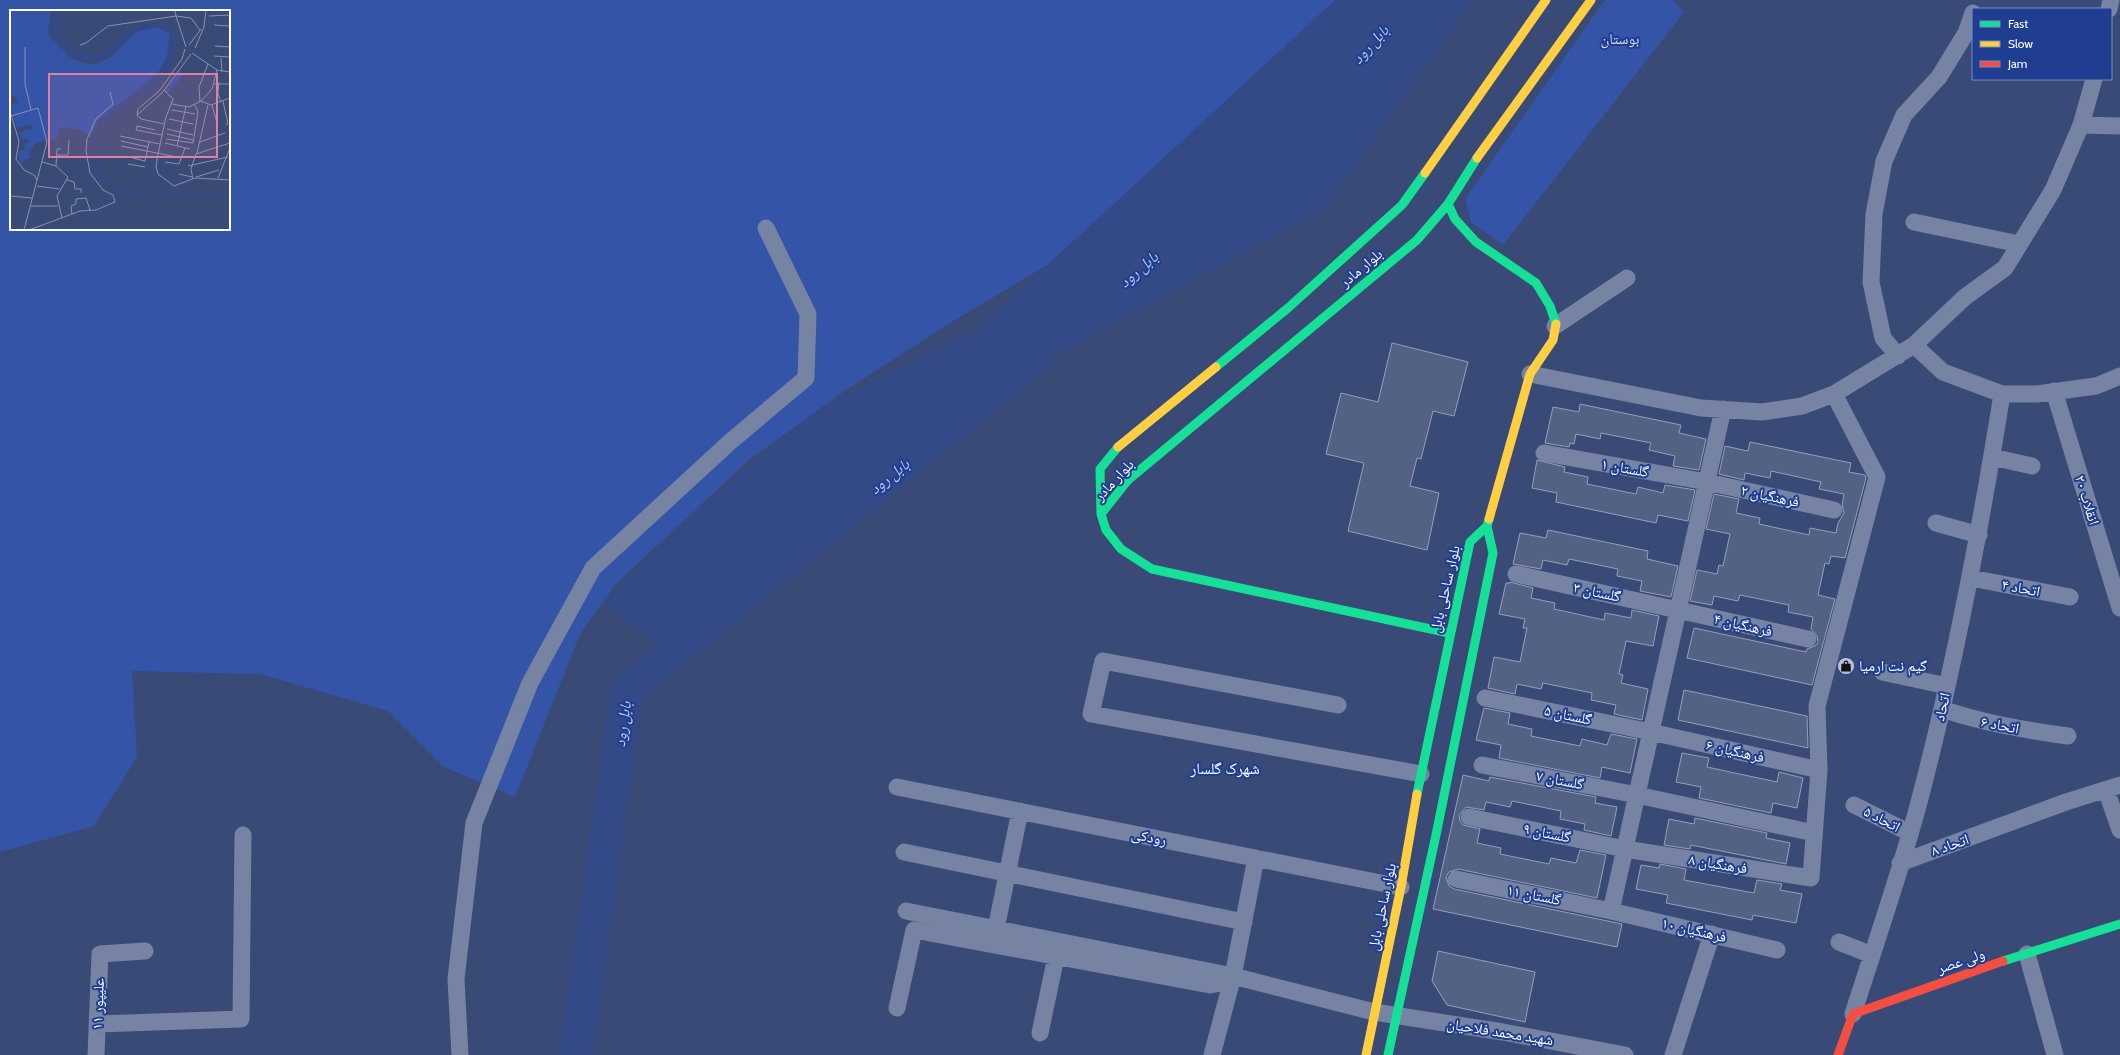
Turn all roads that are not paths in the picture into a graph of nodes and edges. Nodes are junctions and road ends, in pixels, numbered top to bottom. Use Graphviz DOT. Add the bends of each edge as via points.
graph roads {
  1 [pos="1546,0"];
  2 [pos="1591,0"];
  3 [pos="1972,16"];
  4 [pos="2094,80"];
  5 [pos="2081,125"];
  6 [pos="2120,126"];
  7 [pos="1448,204"];
  8 [pos="1914,222"];
  9 [pos="766,228"];
  10 [pos="2019,244"];
  11 [pos="1627,278"];
  12 [pos="1555,326"];
  13 [pos="1914,345"];
  14 [pos="1898,356"];
  15 [pos="1530,374"];
  16 [pos="2120,376"];
  17 [pos="2054,392"];
  18 [pos="1834,394"];
  19 [pos="2002,394"];
  20 [pos="1723,409"];
  21 [pos="1544,453"];
  22 [pos="1992,457"];
  23 [pos="2032,466"];
  24 [pos="1707,482"];
  25 [pos="1834,510"];
  26 [pos="1101,514"];
  27 [pos="1936,522"];
  28 [pos="1487,526"];
  29 [pos="1979,534"];
  30 [pos="1516,574"];
  31 [pos="1971,578"];
  32 [pos="2070,597"];
  33 [pos="2120,608"];
  34 [pos="1678,610"];
  35 [pos="1449,633"];
  36 [pos="1808,639"];
  37 [pos="1882,672"];
  38 [pos="1947,686"];
  39 [pos="1485,698"];
  40 [pos="1338,705"];
  41 [pos="1942,709"];
  42 [pos="1651,732"];
  43 [pos="2068,736"];
  44 [pos="1482,766"];
  45 [pos="1819,770"];
  46 [pos="1420,774"];
  47 [pos="897,787"];
  48 [pos="2113,787"];
  49 [pos="1637,795"];
  50 [pos="1854,805"];
  51 [pos="1020,811"];
  52 [pos="1469,817"];
  53 [pos="2120,830"];
  54 [pos="1814,833"];
  55 [pos="1910,833"];
  56 [pos="243,835"];
  57 [pos="1625,849"];
  58 [pos="904,852"];
  59 [pos="1256,858"];
  60 [pos="1900,863"];
  61 [pos="1007,873"];
  62 [pos="1456,879"];
  63 [pos="1401,887"];
  64 [pos="906,911"];
  65 [pos="1611,911"];
  66 [pos="1244,922"];
  67 [pos="2120,924"];
  68 [pos="996,929"];
  69 [pos="1712,934"];
  70 [pos="1838,942"];
  71 [pos="1777,950"];
  72 [pos="145,951"];
  73 [pos="2027,954"];
  74 [pos="1872,955"];
  75 [pos="1056,957"];
  76 [pos="1233,976"];
  77 [pos="897,1008"];
  78 [pos="1374,1012"];
  79 [pos="1853,1014"];
  80 [pos="1397,1016"];
  81 [pos="98,1024"];
  82 [pos="1040,1032"];
  83 [pos="96,1055"];
  84 [pos="460,1055"];
  85 [pos="1212,1055"];
  86 [pos="1366,1055"];
  87 [pos="1388,1055"];
  88 [pos="1626,1055"];
  89 [pos="1673,1055"];
  90 [pos="1838,1055"];
  91 [pos="2055,1055"];
  1 -- 26 [label="main road, بلوار مادر" via="1402,205 1288,308 1115,448 1100,469"];
  2 -- 7 [label="main road, بلوار مادر"];
  3 -- 14 [label="street" via="1966,33 1939,77 1904,115 1884,161 1874,214 1871,282 1883,338"];
  4 -- 5 [label="street"];
  5 -- 6 [label="street"];
  5 -- 10 [label="street" via="2053,190"];
  7 -- 12 [label="main road" via="1455,219 1476,242 1536,283 1550,306"];
  7 -- 26 [label="main road, بلوار مادر" via="1417,240 1128,480"];
  8 -- 10 [label="street"];
  9 -- 84 [label="street" via="808,314 806,378 731,441 593,568 530,682 474,823 456,979"];
  10 -- 13 [label="street" via="2005,268 1965,297"];
  11 -- 12 [label="street"];
  12 -- 15 [label="main road" via="1553,340"];
  13 -- 14 [label="street"];
  13 -- 19 [label="street" via="1944,372"];
  14 -- 18 [label="street"];
  15 -- 20 [label="street" via="1701,408"];
  15 -- 28 [label="main road"];
  16 -- 17 [label="street" via="2096,386"];
  17 -- 19 [label="street"];
  17 -- 33 [label="street, انقلاب ۲۰"];
  18 -- 20 [label="street" via="1802,406 1762,412"];
  18 -- 45 [label="street" via="1877,478 1817,706"];
  19 -- 22 [label="street, اتحاد"];
  20 -- 24 [label="street"];
  21 -- 24 [label="street, گلستان ۱"];
  22 -- 23 [label="street"];
  22 -- 29 [label="street, اتحاد"];
  24 -- 25 [label="street, فرهنگیان ۲"];
  24 -- 34 [label="street"];
  26 -- 35 [label="main road, بلوار مادر" via="1106,530 1121,549 1152,569"];
  27 -- 29 [label="street"];
  28 -- 35 [label="main road, بلوار ساحلی بابل" via="1470,542"];
  28 -- 80 [label="main road" via="1493,553"];
  29 -- 31 [label="street, اتحاد"];
  30 -- 34 [label="street, گلستان ۳"];
  31 -- 32 [label="street, اتحاد ۴"];
  31 -- 38 [label="street, اتحاد"];
  34 -- 36 [label="street, فرهنگیان ۴"];
  34 -- 42 [label="street"];
  35 -- 46 [label="main road, بلوار ساحلی بابل"];
  37 -- 38 [label="street"];
  38 -- 41 [label="street, اتحاد"];
  39 -- 42 [label="street, گلستان ۵"];
  40 -- 46 [label="street" via="1103,661 1091,714"];
  41 -- 43 [label="street, اتحاد ۶" via="1973,720"];
  41 -- 55 [label="street, اتحاد"];
  42 -- 45 [label="street, فرهنگیان ۶"];
  42 -- 49 [label="street"];
  44 -- 49 [label="street, گلستان ۷"];
  45 -- 54 [label="street"];
  46 -- 63 [label="main road, بلوار ساحلی بابل"];
  47 -- 51 [label="street, رودکی"];
  48 -- 53 [label="street"];
  48 -- 60 [label="street, اتحاد ۸"];
  49 -- 54 [label="street, گلستان ۷"];
  49 -- 57 [label="street"];
  50 -- 55 [label="street, اتحاد ۵"];
  51 -- 59 [label="street, رودکی"];
  51 -- 61 [label="street"];
  52 -- 57 [label="street, گلستان ۹"];
  54 -- 57 [label="street, فرهنگیان ۸" via="1811,878"];
  55 -- 60 [label="street, اتحاد"];
  56 -- 81 [label="street" via="240,1019"];
  57 -- 65 [label="street"];
  58 -- 61 [label="street"];
  59 -- 63 [label="street, رودکی"];
  59 -- 66 [label="street"];
  60 -- 74 [label="street, اتحاد"];
  61 -- 66 [label="street"];
  61 -- 68 [label="street"];
  62 -- 65 [label="street, گلستان ۱۱"];
  63 -- 78 [label="main road, بلوار ساحلی بابل"];
  64 -- 68 [label="street, شهید محمد فلاحیان"];
  65 -- 69 [label="street, فرهنگیان ۱۰"];
  66 -- 76 [label="street"];
  67 -- 73 [label="main road, ولی عصر"];
  68 -- 76 [label="street, شهید محمد فلاحیان"];
  69 -- 71 [label="street, فرهنگیان ۱۰"];
  69 -- 89 [label="street"];
  70 -- 74 [label="street"];
  72 -- 81 [label="street, علیپور ۱۱" via="100,954"];
  73 -- 79 [label="main road, ولی عصر"];
  73 -- 91 [label="street"];
  74 -- 79 [label="street, اتحاد"];
  75 -- 76 [label="street" via="1210,985 1221,983"];
  75 -- 77 [label="street" via="914,930"];
  75 -- 82 [label="street"];
  76 -- 78 [label="street, شهید محمد فلاحیان"];
  76 -- 85 [label="street"];
  78 -- 80 [label="street, شهید محمد فلاحیان"];
  78 -- 86 [label="main road, بلوار ساحلی بابل"];
  79 -- 90 [label="main road"];
  80 -- 87 [label="main road"];
  80 -- 88 [label="street, شهید محمد فلاحیان" via="1503,1032"];
  81 -- 83 [label="street, علیپور ۱۱"];
}
